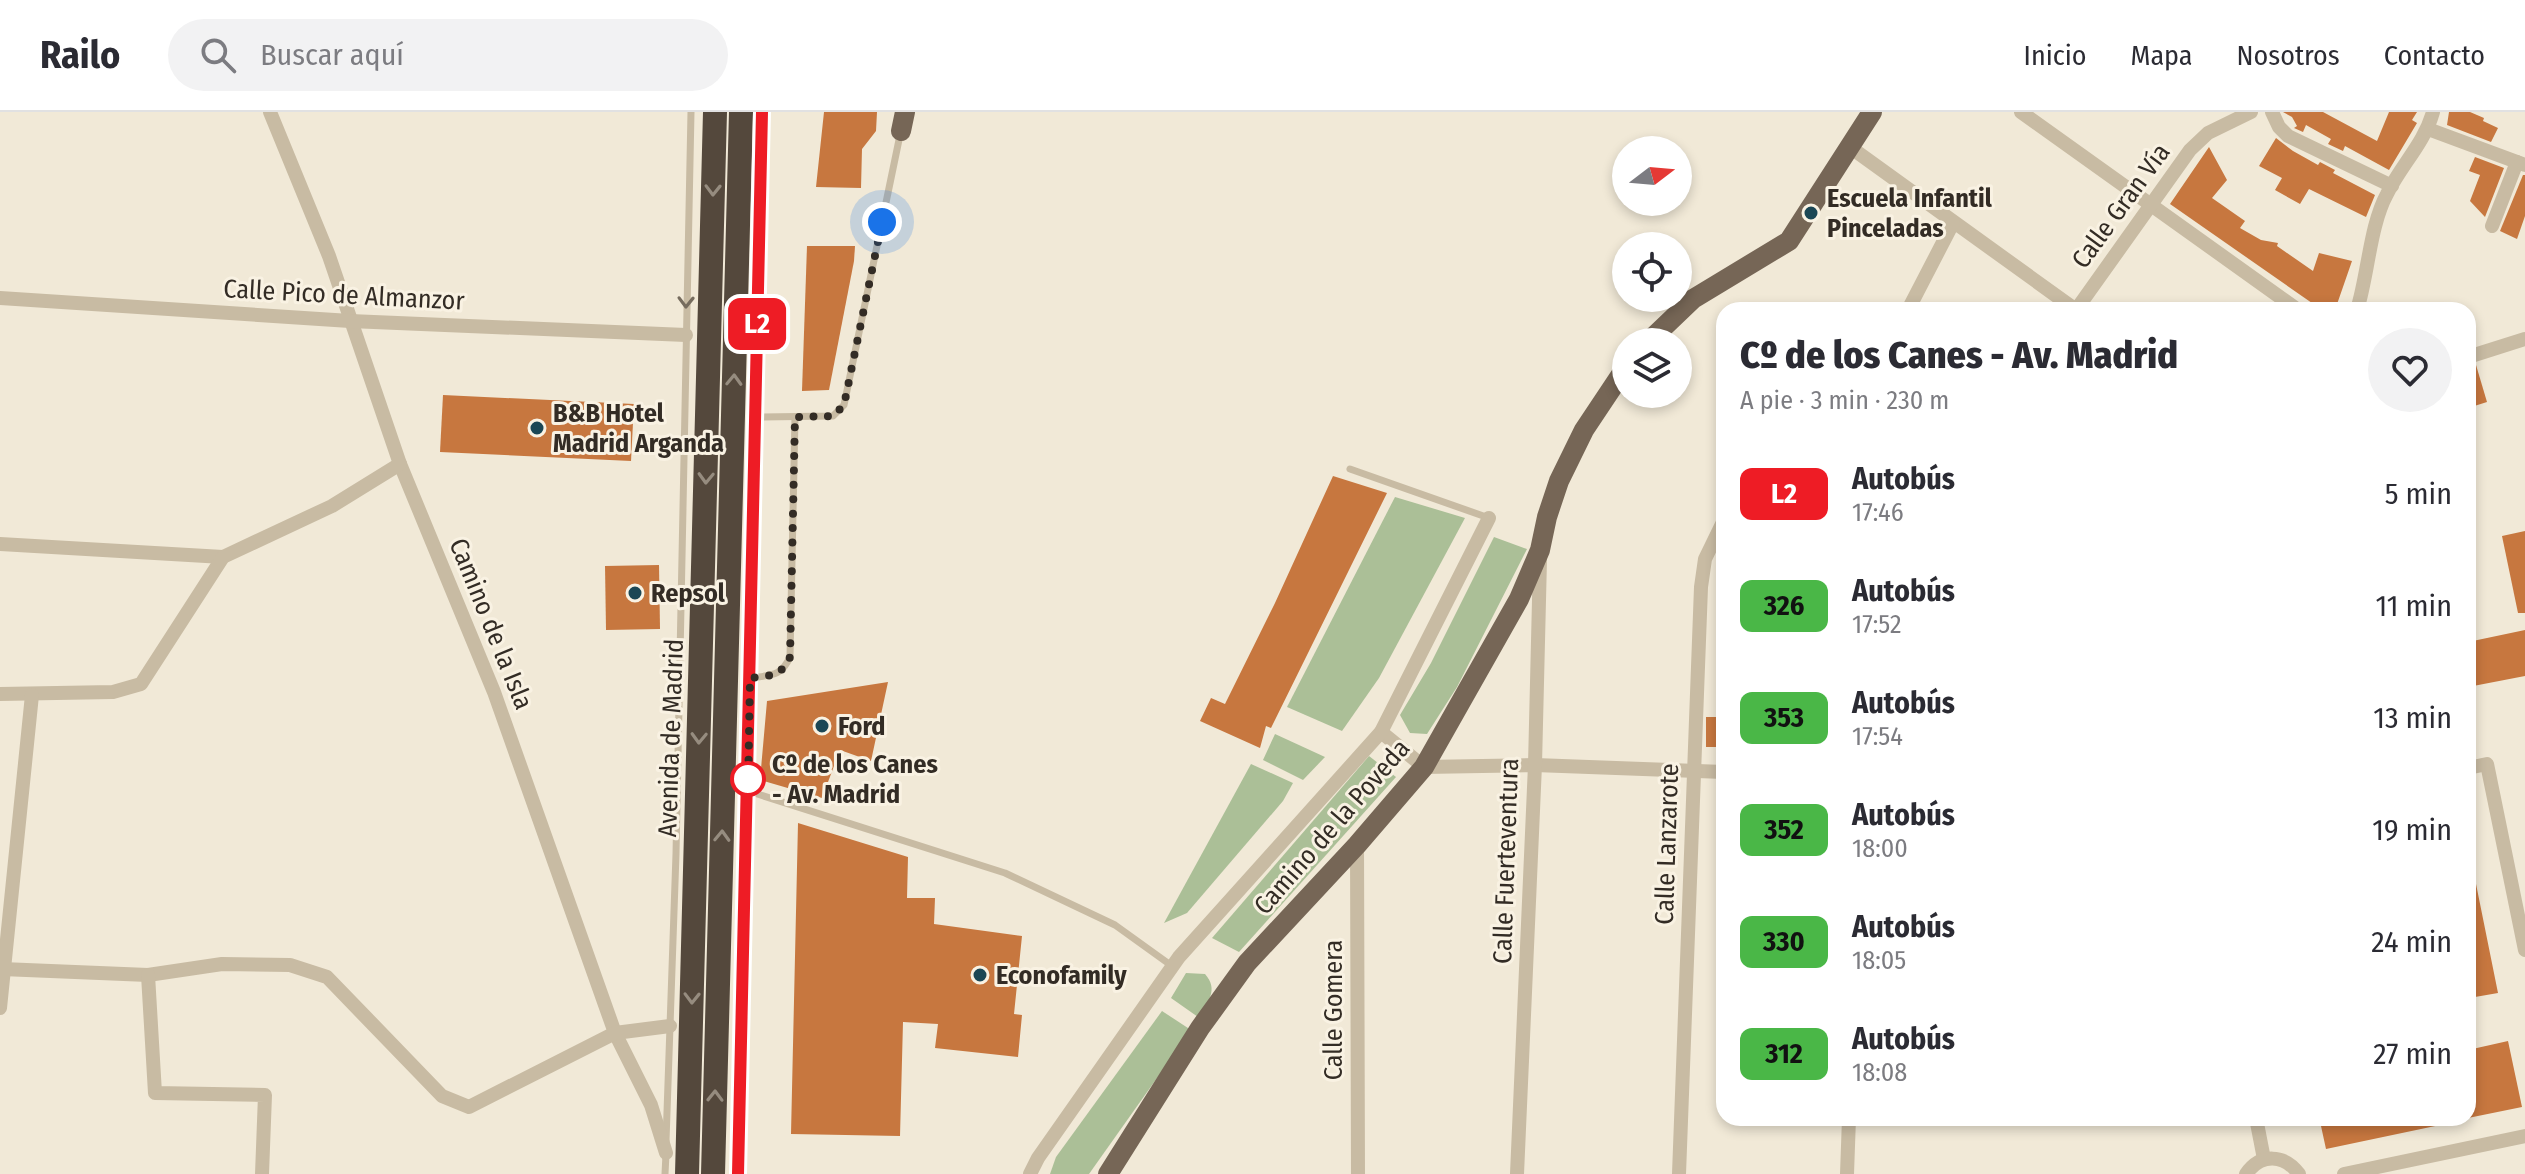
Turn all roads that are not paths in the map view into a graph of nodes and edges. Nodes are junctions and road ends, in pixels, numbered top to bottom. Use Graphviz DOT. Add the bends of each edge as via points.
graph roads {
  1 [pos="270,112"];
  2 [pos="691,112"];
  3 [pos="715,112"];
  4 [pos="741,112"];
  5 [pos="762,112"];
  6 [pos="1872,112"];
  7 [pos="2021,112"];
  8 [pos="2251,112"];
  9 [pos="2272,112"];
  10 [pos="2433,112"];
  11 [pos="2232,115"];
  12 [pos="903,122"];
  13 [pos="2428,129"];
  14 [pos="1850,147"];
  15 [pos="2521,164"];
  16 [pos="2392,186"];
  17 [pos="2150,204"];
  18 [pos="1953,223"];
  19 [pos="2492,226"];
  20 [pos="0,298"];
  21 [pos="1912,302"];
  22 [pos="2065,302"];
  23 [pos="2082,302"];
  24 [pos="2287,302"];
  25 [pos="2359,302"];
  26 [pos="350,321"];
  27 [pos="1663,328"];
  28 [pos="686,335"];
  29 [pos="2525,339"];
  30 [pos="2476,354"];
  31 [pos="1612,388"];
  32 [pos="755,417"];
  33 [pos="795,417"];
  34 [pos="400,464"];
  35 [pos="1350,469"];
  36 [pos="1489,518"];
  37 [pos="1716,536"];
  38 [pos="0,544"];
  39 [pos="1540,550"];
  40 [pos="223,557"];
  41 [pos="750,678"];
  42 [pos="0,694"];
  43 [pos="32,695"];
  44 [pos="1381,732"];
  45 [pos="1535,765"];
  46 [pos="2476,766"];
  47 [pos="1424,767"];
  48 [pos="1694,770"];
  49 [pos="1716,771"];
  50 [pos="748,791"];
  51 [pos="1357,845"];
  52 [pos="2525,950"];
  53 [pos="1173,967"];
  54 [pos="2,969"];
  55 [pos="148,975"];
  56 [pos="0,1008"];
  57 [pos="670,1026"];
  58 [pos="615,1033"];
  59 [pos="1849,1126"];
  60 [pos="2258,1126"];
  61 [pos="2525,1136"];
  62 [pos="666,1153"];
  63 [pos="2264,1159"];
  64 [pos="262,1174"];
  65 [pos="665,1174"];
  66 [pos="687,1174"];
  67 [pos="713,1174"];
  68 [pos="738,1174"];
  69 [pos="1030,1174"];
  70 [pos="1108,1174"];
  71 [pos="1358,1174"];
  72 [pos="1517,1174"];
  73 [pos="1679,1174"];
  74 [pos="1847,1174"];
  75 [pos="2246,1174"];
  76 [pos="2299,1174"];
  77 [pos="2344,1174"];
  1 -- 26 [label="street, Camino de la Isla"];
  2 -- 28 [label="lane, one-way"];
  3 -- 66 [label="highway, Avenida de Madrid, one-way"];
  67 -- 4 [label="highway, Avenida de Madrid, one-way"];
  5 -- 32 [label="lane"];
  6 -- 14 [label="main road"];
  7 -- 17 [label="street"];
  8 -- 11 [label="street, Calle Gran Vía"];
  9 -- 16 [label="street" via="2288,136"];
  10 -- 13 [label="street"];
  11 -- 17 [label="street, Calle Gran Vía" via="2190,150"];
  12 -- 33 [label="lane" via="844,405 833,416"];
  13 -- 15 [label="street"];
  13 -- 16 [label="street"];
  14 -- 18 [label="street"];
  14 -- 27 [label="main road" via="1789,241 1693,299"];
  15 -- 19 [label="street"];
  16 -- 25 [label="street" via="2380,211"];
  17 -- 23 [label="street, Calle Gran Vía"];
  17 -- 24 [label="street"];
  18 -- 21 [label="street"];
  18 -- 22 [label="street"];
  20 -- 26 [label="street, Calle Pico de Almanzor"];
  26 -- 28 [label="street, Calle Pico de Almanzor"];
  26 -- 34 [label="street, Camino de la Isla"];
  28 -- 57 [label="lane"];
  29 -- 30 [label="street"];
  31 -- 39 [label="main road, Camino de la Poveda" via="1559,481"];
  32 -- 33 [label="lane"];
  32 -- 41 [label="lane"];
  33 -- 41 [label="lane" via="790,657 775,675"];
  34 -- 40 [label="street" via="332,506"];
  34 -- 58 [label="street, Camino de la Isla" via="494,692"];
  35 -- 36 [label="lane"];
  36 -- 44 [label="street, Camino de la Poveda"];
  37 -- 48 [label="street, Calle Lanzarote" via="1705,559 1701,587"];
  38 -- 40 [label="street"];
  39 -- 45 [label="street, Calle Fuerteventura"];
  39 -- 47 [label="main road, Camino de la Poveda" via="1519,599"];
  40 -- 43 [label="street" via="141,684 113,692"];
  41 -- 50 [label="lane"];
  42 -- 43 [label="street"];
  43 -- 54 [label="street"];
  44 -- 47 [label="street"];
  44 -- 53 [label="street, Camino de la Poveda"];
  45 -- 47 [label="street"];
  45 -- 48 [label="street"];
  45 -- 72 [label="street, Calle Fuerteventura"];
  46 -- 52 [label="street" via="2487,764"];
  47 -- 51 [label="main road, Camino de la Poveda"];
  48 -- 49 [label="street"];
  48 -- 73 [label="street, Calle Lanzarote"];
  50 -- 53 [label="lane" via="1005,873 1115,925"];
  50 -- 68 [label="lane"];
  51 -- 70 [label="main road, Camino de la Poveda" via="1247,963"];
  51 -- 71 [label="street, Calle Gomera"];
  53 -- 69 [label="street, Camino de la Poveda"];
  54 -- 55 [label="street"];
  54 -- 56 [label="street"];
  55 -- 58 [label="street" via="222,964 290,965 327,977 442,1096 469,1107"];
  55 -- 64 [label="street" via="155,1093 265,1095"];
  57 -- 58 [label="street"];
  57 -- 62 [label="lane"];
  58 -- 62 [label="street, Camino de la Isla" via="651,1105"];
  59 -- 74 [label="street"];
  60 -- 63 [label="street"];
  61 -- 77 [label="street"];
  62 -- 65 [label="lane"];
  63 -- 75 [label="street"];
  63 -- 76 [label="street" via="2282,1160"];
}
